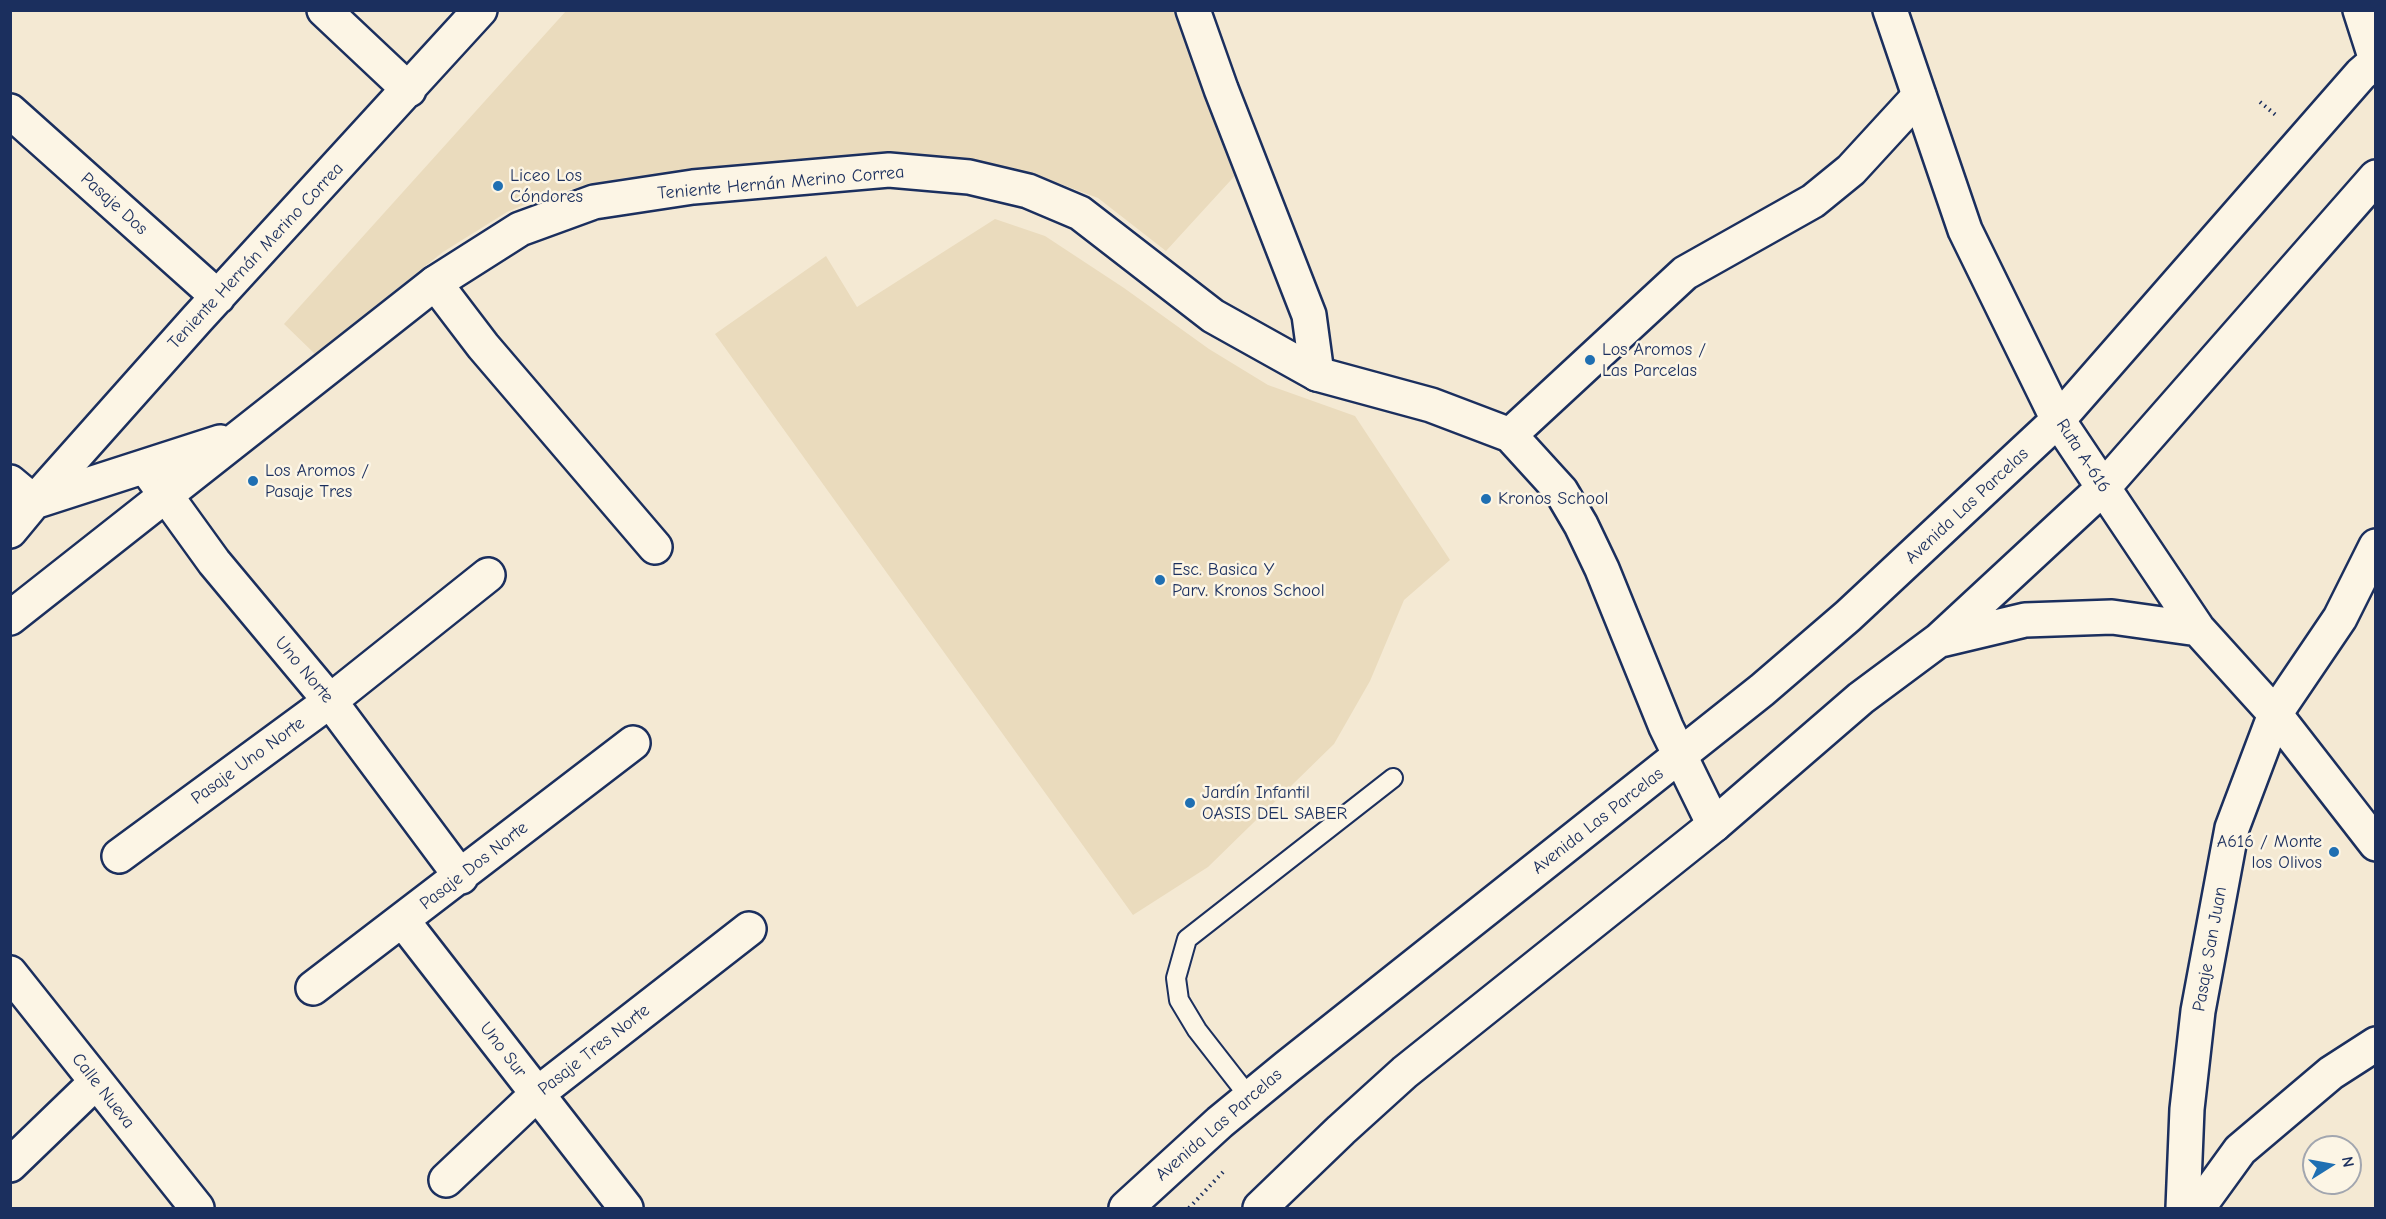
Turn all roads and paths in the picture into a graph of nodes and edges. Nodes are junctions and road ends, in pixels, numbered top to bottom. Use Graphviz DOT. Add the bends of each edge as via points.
graph roads {
  1 [pos="324,10"];
  2 [pos="480,10"];
  3 [pos="1193,10"];
  4 [pos="1890,10"];
  5 [pos="2360,10"];
  6 [pos="2376,61"];
  7 [pos="409,90"];
  8 [pos="1919,96"];
  9 [pos="10,111"];
  10 [pos="2376,177"];
  11 [pos="435,283"];
  12 [pos="218,297"];
  13 [pos="1317,374"];
  14 [pos="2058,420"];
  15 [pos="244,434"];
  16 [pos="1510,435"];
  17 [pos="145,466"];
  18 [pos="2103,488"];
  19 [pos="22,492"];
  20 [pos="166,494"];
  21 [pos="10,531"];
  22 [pos="2376,546"];
  23 [pos="655,547"];
  24 [pos="488,575"];
  25 [pos="10,618"];
  26 [pos="2198,629"];
  27 [pos="1939,640"];
  28 [pos="330,701"];
  29 [pos="2276,714"];
  30 [pos="633,743"];
  31 [pos="1679,758"];
  32 [pos="1393,778"];
  33 [pos="1714,825"];
  34 [pos="2376,844"];
  35 [pos="119,856"];
  36 [pos="461,877"];
  37 [pos="403,921"];
  38 [pos="749,928"];
  39 [pos="10,973"];
  40 [pos="314,988"];
  41 [pos="2376,1044"];
  42 [pos="96,1082"];
  43 [pos="537,1094"];
  44 [pos="1250,1098"];
  45 [pos="10,1165"];
  46 [pos="446,1180"];
  47 [pos="196,1209"];
  48 [pos="626,1209"];
  49 [pos="1126,1209"];
  50 [pos="1260,1209"];
  51 [pos="2183,1209"];
  52 [pos="2198,1209"];
  1 -- 7 [label="street"];
  2 -- 7 [label="street, Teniente Hernán Merino Correa"];
  3 -- 13 [label="street" via="1309,315"];
  4 -- 8 [label="street, Ruta A-616"];
  5 -- 6 [label="street"];
  6 -- 14 [label="street, Avenida Las Parcelas"];
  7 -- 12 [label="street, Teniente Hernán Merino Correa"];
  8 -- 14 [label="street, Ruta A-616" via="1965,230"];
  8 -- 16 [label="street" via="1851,170 1813,201 1685,273"];
  9 -- 12 [label="street, Pasaje Dos"];
  10 -- 18 [label="street"];
  11 -- 13 [label="street, Teniente Hernán Merino Correa" via="520,229 594,202 693,187 889,170 969,177 1028,190 1080,213 1212,316"];
  11 -- 15 [label="street, Teniente Hernán Merino Correa"];
  11 -- 23 [label="street" via="483,346"];
  12 -- 19 [label="street, Teniente Hernán Merino Correa"];
  13 -- 16 [label="street, Teniente Hernán Merino Correa" via="1431,405"];
  14 -- 18 [label="street, Ruta A-616"];
  14 -- 31 [label="street, Avenida Las Parcelas" via="1848,616"];
  15 -- 17 [label="street, Teniente Hernán Merino Correa"];
  15 -- 20 [label="street, Teniente Hernán Merino Correa"];
  16 -- 31 [label="street" via="1562,491 1581,525"];
  17 -- 19 [label="street, Teniente Hernán Merino Correa"];
  17 -- 20 [label="street, Uno Norte"];
  18 -- 26 [label="street, Ruta A-616"];
  18 -- 27 [label="street"];
  19 -- 21 [label="street, Teniente Hernán Merino Correa"];
  20 -- 25 [label="street, Teniente Hernán Merino Correa"];
  20 -- 28 [label="street, Uno Norte" via="214,562"];
  22 -- 29 [label="street, Pasaje San Juan" via="2340,618"];
  24 -- 28 [label="street, Pasaje Uno Norte"];
  26 -- 27 [label="street" via="2112,616 2025,620"];
  26 -- 29 [label="street, Ruta A-616"];
  27 -- 33 [label="street" via="1862,698"];
  28 -- 35 [label="street, Pasaje Uno Norte"];
  28 -- 36 [label="street, Uno Norte"];
  29 -- 34 [label="street, Ruta A-616"];
  29 -- 51 [label="street, Pasaje San Juan" via="2232,828 2198,1011 2187,1109"];
  30 -- 36 [label="street, Pasaje Dos Norte"];
  31 -- 33 [label="street"];
  31 -- 44 [label="street, Avenida Las Parcelas"];
  32 -- 44 [label="lane" via="1187,939 1176,978 1179,1000 1197,1030"];
  33 -- 50 [label="street" via="1405,1072"];
  36 -- 37 [label="street, Pasaje Dos Norte"];
  37 -- 40 [label="street, Pasaje Dos Norte"];
  37 -- 43 [label="street, Uno Sur"];
  38 -- 43 [label="street, Pasaje Tres Norte"];
  39 -- 42 [label="street, Calle Nueva"];
  41 -- 52 [label="street" via="2331,1073 2240,1150"];
  42 -- 45 [label="street"];
  42 -- 47 [label="street, Calle Nueva"];
  43 -- 46 [label="street, Pasaje Tres Norte"];
  43 -- 48 [label="street, Uno Sur"];
  44 -- 49 [label="street, Avenida Las Parcelas"];
}
